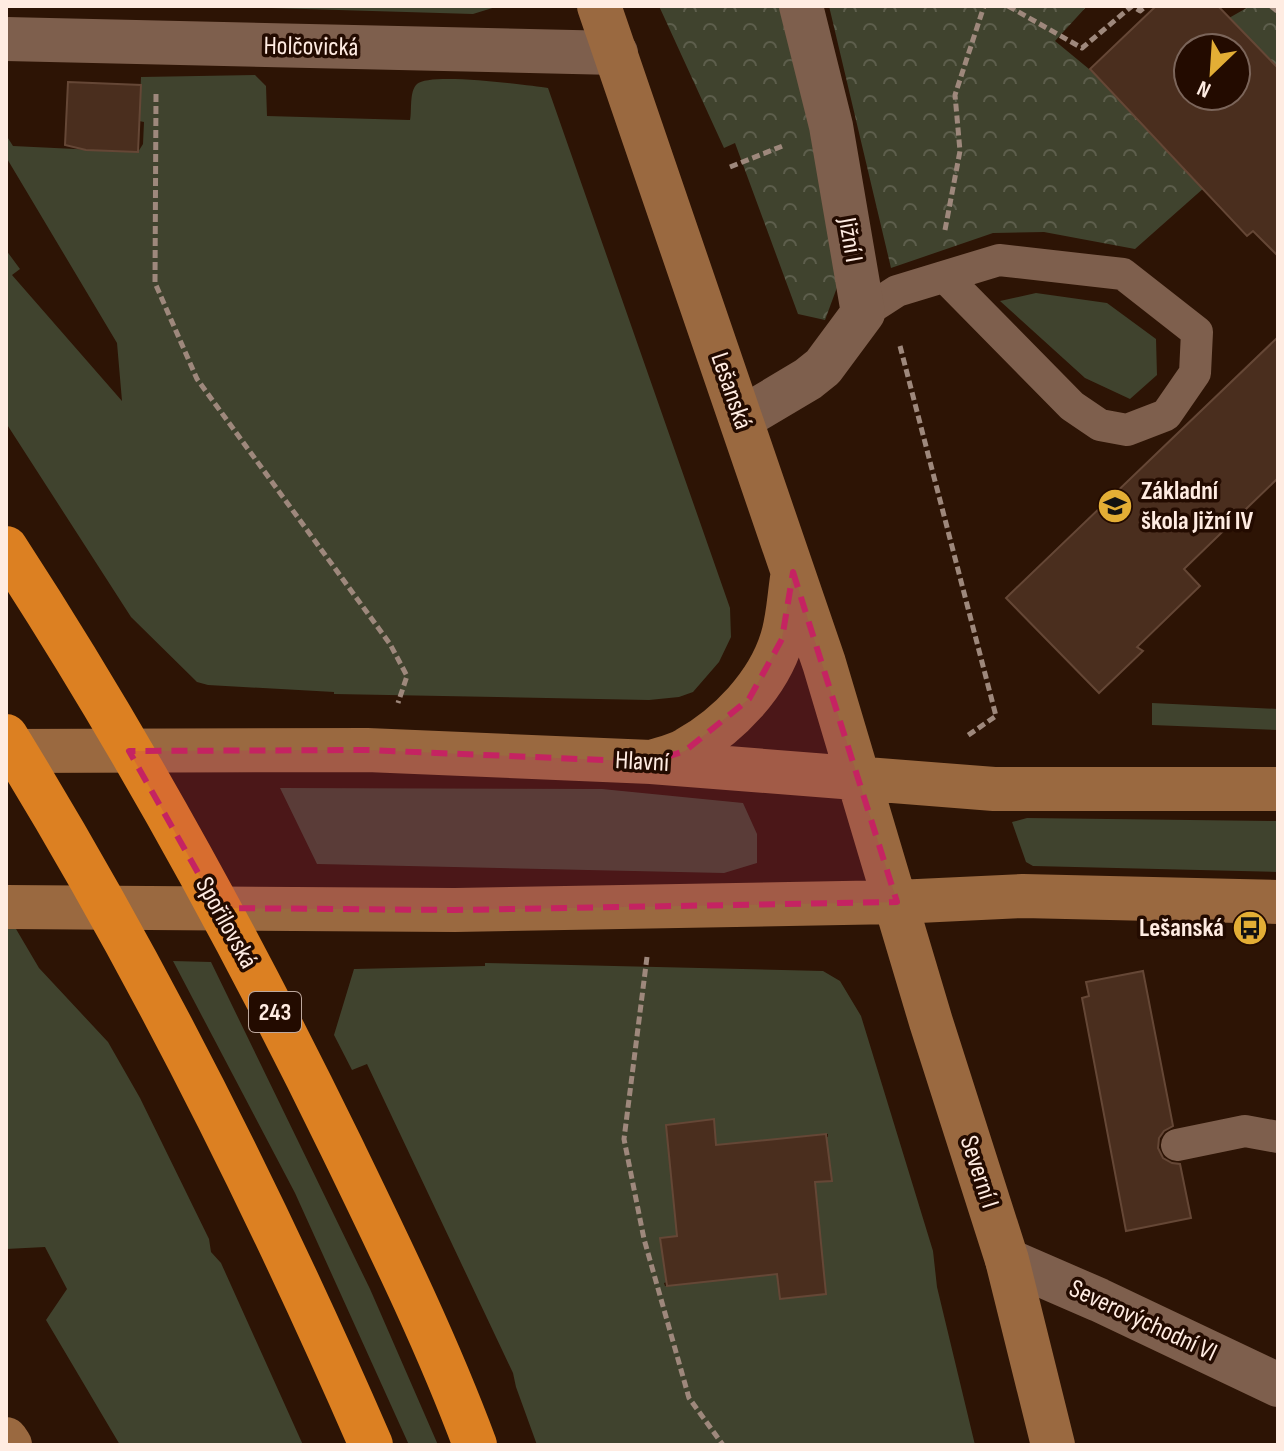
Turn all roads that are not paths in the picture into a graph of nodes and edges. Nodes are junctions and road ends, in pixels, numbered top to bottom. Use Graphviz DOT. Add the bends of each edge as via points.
graph roads {
  1 [pos="599,6"];
  2 [pos="801,6"];
  3 [pos="6,39"];
  4 [pos="616,53"];
  5 [pos="938,279"];
  6 [pos="875,304"];
  7 [pos="741,419"];
  8 [pos="6,548"];
  9 [pos="793,572"];
  10 [pos="6,736"];
  11 [pos="6,751"];
  12 [pos="651,762"];
  13 [pos="859,777"];
  14 [pos="1278,789"];
  15 [pos="897,902"];
  16 [pos="1278,902"];
  17 [pos="6,907"];
  18 [pos="1278,1137"];
  19 [pos="1177,1145"];
  20 [pos="1007,1260"];
  21 [pos="1278,1385"];
  22 [pos="6,1439"];
  23 [pos="10,1445"];
  24 [pos="371,1445"];
  25 [pos="475,1445"];
  26 [pos="1053,1445"];
  1 -- 4 [label="street, Lešanská"];
  2 -- 6 [label="street, Jižní I"];
  3 -- 4 [label="street, Holčovická"];
  4 -- 7 [label="street, Lešanská"];
  5 -- 5 [label="lane" via="999,260 1123,274 1197,332 1195,373 1166,415 1127,430 1100,425 1072,406"];
  5 -- 6 [label="lane"];
  6 -- 7 [label="street" via="823,367"];
  7 -- 9 [label="street, Lešanská"];
  8 -- 25 [label="highway, Spořilovská / 243" via="172,824 280,1021 412,1294"];
  9 -- 12 [label="street" via="782,639 749,699 685,751"];
  9 -- 13 [label="street, Lešanská"];
  10 -- 24 [label="highway" via="72,844 210,1103"];
  11 -- 12 [label="street, Hlavní" via="367,750"];
  12 -- 13 [label="street, Hlavní"];
  13 -- 14 [label="street, Hlavní" via="994,789"];
  13 -- 15 [label="street, Severní I"];
  15 -- 16 [label="street" via="1023,896"];
  15 -- 17 [label="street" via="455,910"];
  15 -- 20 [label="street, Severní I"];
  18 -- 19 [label="lane" via="1245,1131"];
  20 -- 21 [label="street, Severovýchodní VI"];
  20 -- 26 [label="street, Severní I"];
  22 -- 23 [label="street"];
}
